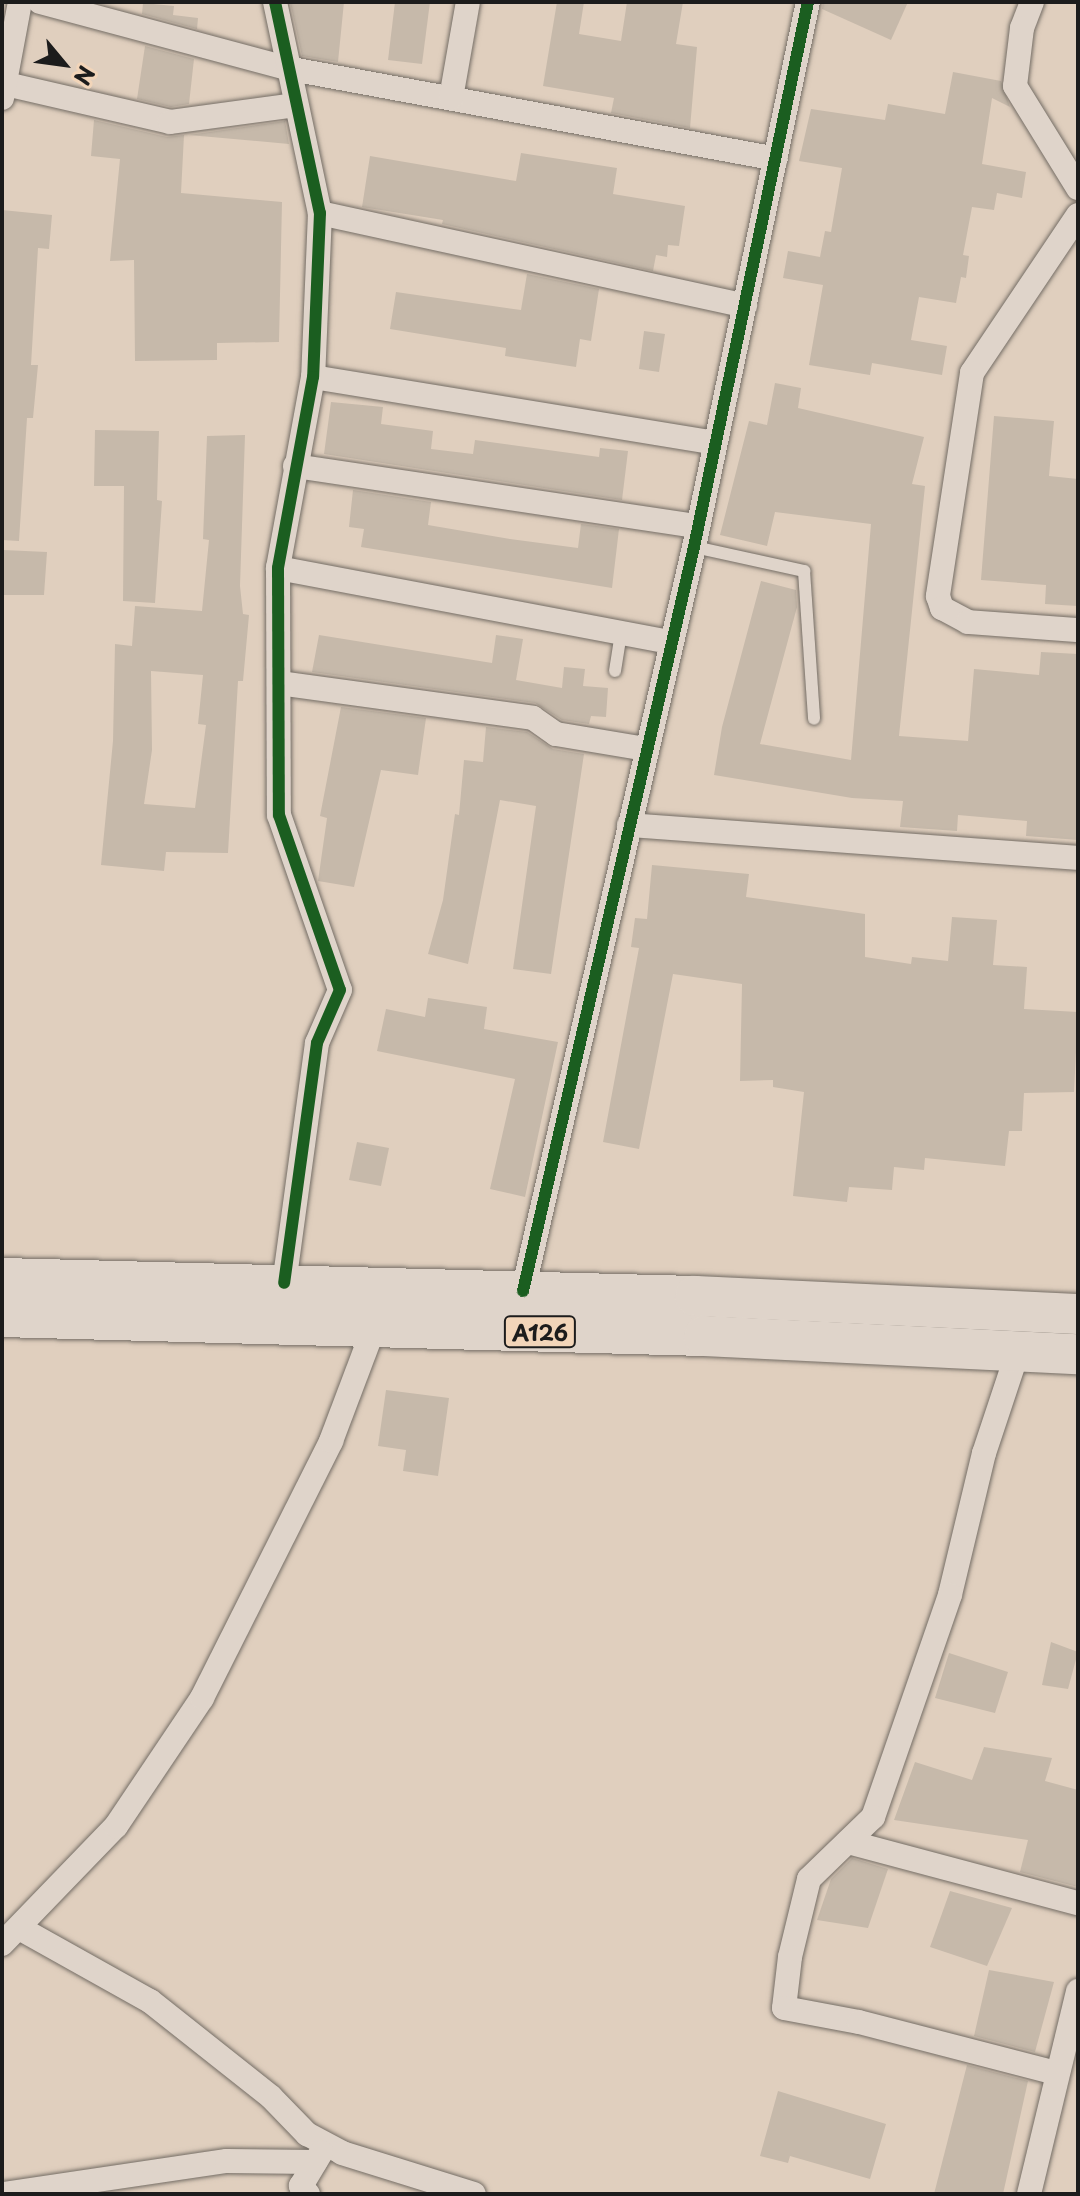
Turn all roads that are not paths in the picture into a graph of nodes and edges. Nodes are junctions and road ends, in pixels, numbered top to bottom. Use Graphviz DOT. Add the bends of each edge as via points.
graph roads {
  1 [pos="20,2"];
  2 [pos="40,2"];
  3 [pos="275,2"];
  4 [pos="468,2"];
  5 [pos="808,2"];
  6 [pos="1032,2"];
  7 [pos="286,68"];
  8 [pos="4,91"];
  9 [pos="451,98"];
  10 [pos="295,105"];
  11 [pos="776,159"];
  12 [pos="1078,188"];
  13 [pos="320,213"];
  14 [pos="1078,215"];
  15 [pos="745,306"];
  16 [pos="313,377"];
  17 [pos="715,443"];
  18 [pos="295,466"];
  19 [pos="696,537"];
  20 [pos="278,568"];
  21 [pos="1078,630"];
  22 [pos="621,632"];
  23 [pos="671,642"];
  24 [pos="615,671"];
  25 [pos="279,683"];
  26 [pos="814,719"];
  27 [pos="646,749"];
  28 [pos="629,825"];
  29 [pos="1078,858"];
  30 [pos="2,1278"];
  31 [pos="284,1283"];
  32 [pos="523,1291"];
  33 [pos="1078,1314"];
  34 [pos="2,1317"];
  35 [pos="374,1327"];
  36 [pos="1018,1351"];
  37 [pos="1078,1354"];
  38 [pos="848,1842"];
  39 [pos="1078,1903"];
  40 [pos="12,1936"];
  41 [pos="1078,1991"];
  42 [pos="1056,2073"];
  43 [pos="320,2153"];
  44 [pos="3,2194"];
  45 [pos="308,2194"];
  46 [pos="474,2194"];
  47 [pos="1029,2194"];
  1 -- 8 [label="street"];
  2 -- 7 [label="street"];
  3 -- 7 [label="street"];
  4 -- 9 [label="street"];
  5 -- 11 [label="street"];
  6 -- 12 [label="street" via="1022,28 1015,86"];
  7 -- 9 [label="street"];
  7 -- 10 [label="street"];
  8 -- 10 [label="street" via="170,122"];
  9 -- 11 [label="street"];
  10 -- 13 [label="street"];
  11 -- 15 [label="street"];
  13 -- 15 [label="street"];
  13 -- 16 [label="street"];
  14 -- 21 [label="street" via="972,373 938,596 942,608 968,622"];
  15 -- 17 [label="street"];
  16 -- 17 [label="street"];
  16 -- 18 [label="street"];
  17 -- 19 [label="street"];
  18 -- 19 [label="street"];
  18 -- 20 [label="street"];
  19 -- 23 [label="street"];
  19 -- 26 [label="lane" via="804,571"];
  20 -- 22 [label="street"];
  20 -- 25 [label="street"];
  22 -- 23 [label="street"];
  22 -- 24 [label="lane"];
  23 -- 27 [label="street"];
  25 -- 27 [label="street" via="533,718 556,734"];
  25 -- 31 [label="street" via="279,815 340,990 317,1043"];
  27 -- 28 [label="street"];
  28 -- 29 [label="street"];
  28 -- 32 [label="street"];
  30 -- 31 [label="highway, A126"];
  31 -- 32 [label="highway, A126"];
  32 -- 33 [label="highway, A126"];
  34 -- 35 [label="highway, A126"];
  35 -- 36 [label="highway, A126"];
  35 -- 40 [label="street" via="331,1441 202,1698 116,1826"];
  36 -- 37 [label="highway, A126"];
  36 -- 38 [label="street" via="984,1453 950,1595 873,1817"];
  38 -- 39 [label="street"];
  38 -- 42 [label="street" via="809,1879 784,2008"];
  40 -- 43 [label="street" via="150,2001"];
  41 -- 42 [label="street"];
  42 -- 47 [label="street"];
  43 -- 44 [label="street"];
  43 -- 45 [label="street" via="301,2186"];
  43 -- 46 [label="street"];
}
